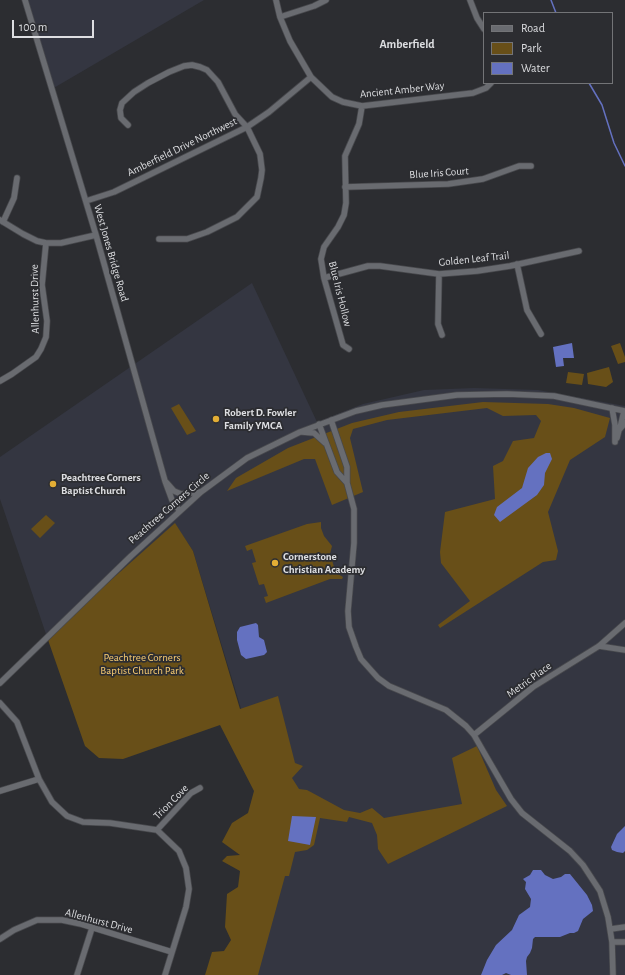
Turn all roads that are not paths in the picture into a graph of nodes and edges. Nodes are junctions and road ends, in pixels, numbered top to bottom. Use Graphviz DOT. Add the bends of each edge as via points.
graph roads {
  1 [pos="25,0"];
  2 [pos="276,0"];
  3 [pos="470,0"];
  4 [pos="324,1"];
  5 [pos="280,17"];
  6 [pos="483,27"];
  7 [pos="311,77"];
  8 [pos="490,84"];
  9 [pos="362,106"];
  10 [pos="128,126"];
  11 [pos="247,127"];
  12 [pos="531,166"];
  13 [pos="17,178"];
  14 [pos="345,187"];
  15 [pos="86,201"];
  16 [pos="2,221"];
  17 [pos="96,235"];
  18 [pos="159,239"];
  19 [pos="46,243"];
  20 [pos="579,251"];
  21 [pos="517,264"];
  22 [pos="439,274"];
  23 [pos="324,278"];
  24 [pos="541,334"];
  25 [pos="442,335"];
  26 [pos="349,349"];
  27 [pos="0,381"];
  28 [pos="612,408"];
  29 [pos="625,411"];
  30 [pos="331,420"];
  31 [pos="319,424"];
  32 [pos="625,424"];
  33 [pos="619,430"];
  34 [pos="300,432"];
  35 [pos="327,444"];
  36 [pos="165,481"];
  37 [pos="347,483"];
  38 [pos="200,492"];
  39 [pos="179,510"];
  40 [pos="625,623"];
  41 [pos="599,646"];
  42 [pos="625,650"];
  43 [pos="0,683"];
  44 [pos="0,703"];
  45 [pos="474,735"];
  46 [pos="39,779"];
  47 [pos="200,788"];
  48 [pos="0,791"];
  49 [pos="157,830"];
  50 [pos="625,927"];
  51 [pos="92,928"];
  52 [pos="611,929"];
  53 [pos="0,939"];
  54 [pos="612,942"];
  55 [pos="625,942"];
  56 [pos="172,952"];
  57 [pos="77,975"];
  58 [pos="165,975"];
  59 [pos="612,975"];
  1 -- 15 [label="street, West Jones Bridge Road"];
  2 -- 5 [label="street, Ancient Amber Way"];
  3 -- 6 [label="street"];
  4 -- 5 [label="street"];
  5 -- 7 [label="street, Ancient Amber Way" via="290,41"];
  7 -- 9 [label="street, Ancient Amber Way" via="332,97"];
  7 -- 11 [label="street, Amberfield Drive Northwest"];
  8 -- 9 [label="street, Ancient Amber Way" via="473,93"];
  9 -- 14 [label="street, Blue Iris Hollow" via="360,124 345,156"];
  10 -- 11 [label="street" via="121,118 122,103 155,79 184,66 192,66 207,70 218,82 235,114"];
  11 -- 15 [label="street, Amberfield Drive Northwest" via="114,192"];
  11 -- 18 [label="street" via="257,146 261,162 257,196 237,217 207,232 186,239"];
  12 -- 14 [label="street, Blue Iris Court" via="520,166 483,179 448,184"];
  13 -- 16 [label="street" via="14,198"];
  14 -- 23 [label="street, Blue Iris Hollow" via="344,214 324,247 321,259"];
  15 -- 17 [label="street, West Jones Bridge Road"];
  16 -- 19 [label="street" via="36,241"];
  17 -- 19 [label="street" via="61,243"];
  17 -- 36 [label="street, West Jones Bridge Road"];
  19 -- 27 [label="street, Allenhurst Drive" via="42,285 47,321 46,337 36,357"];
  20 -- 21 [label="street, Golden Leaf Trail"];
  21 -- 22 [label="street, Golden Leaf Trail"];
  21 -- 24 [label="street" via="527,310"];
  22 -- 23 [label="street, Golden Leaf Trail" via="368,266"];
  22 -- 25 [label="street" via="438,324"];
  23 -- 26 [label="street, Blue Iris Hollow" via="344,345"];
  28 -- 29 [label="street, Peachtree Corners Circle"];
  28 -- 30 [label="street, Peachtree Corners Circle" via="554,396 457,395 382,405"];
  28 -- 33 [label="street" via="615,442"];
  29 -- 33 [label="street"];
  30 -- 31 [label="street, Peachtree Corners Circle"];
  30 -- 37 [label="street" via="347,467"];
  31 -- 34 [label="street, Peachtree Corners Circle"];
  31 -- 35 [label="street"];
  32 -- 33 [label="street"];
  34 -- 35 [label="street" via="314,433"];
  34 -- 38 [label="street, Peachtree Corners Circle" via="247,458"];
  35 -- 37 [label="street" via="337,472"];
  36 -- 38 [label="street" via="174,491 181,494"];
  36 -- 39 [label="street, West Jones Bridge Road"];
  37 -- 45 [label="street" via="355,521 349,627 361,659 389,686 446,710"];
  38 -- 39 [label="street, Peachtree Corners Circle"];
  39 -- 43 [label="street, Peachtree Corners Circle"];
  40 -- 41 [label="street, Metric Place"];
  41 -- 42 [label="street"];
  41 -- 45 [label="street, Metric Place" via="533,687"];
  44 -- 46 [label="street" via="18,722"];
  45 -- 52 [label="street" via="511,799 522,813 570,851 583,865 600,891"];
  46 -- 48 [label="street"];
  46 -- 49 [label="street" via="52,802 67,816 83,822"];
  47 -- 49 [label="street, Trion Cove" via="190,793"];
  49 -- 56 [label="street" via="179,851 186,868 189,889"];
  50 -- 52 [label="street"];
  51 -- 53 [label="street, Allenhurst Drive" via="62,920 37,920"];
  51 -- 56 [label="street, Allenhurst Drive"];
  51 -- 57 [label="street"];
  52 -- 54 [label="street"];
  54 -- 55 [label="street"];
  54 -- 59 [label="street"];
  56 -- 58 [label="street"];
}
